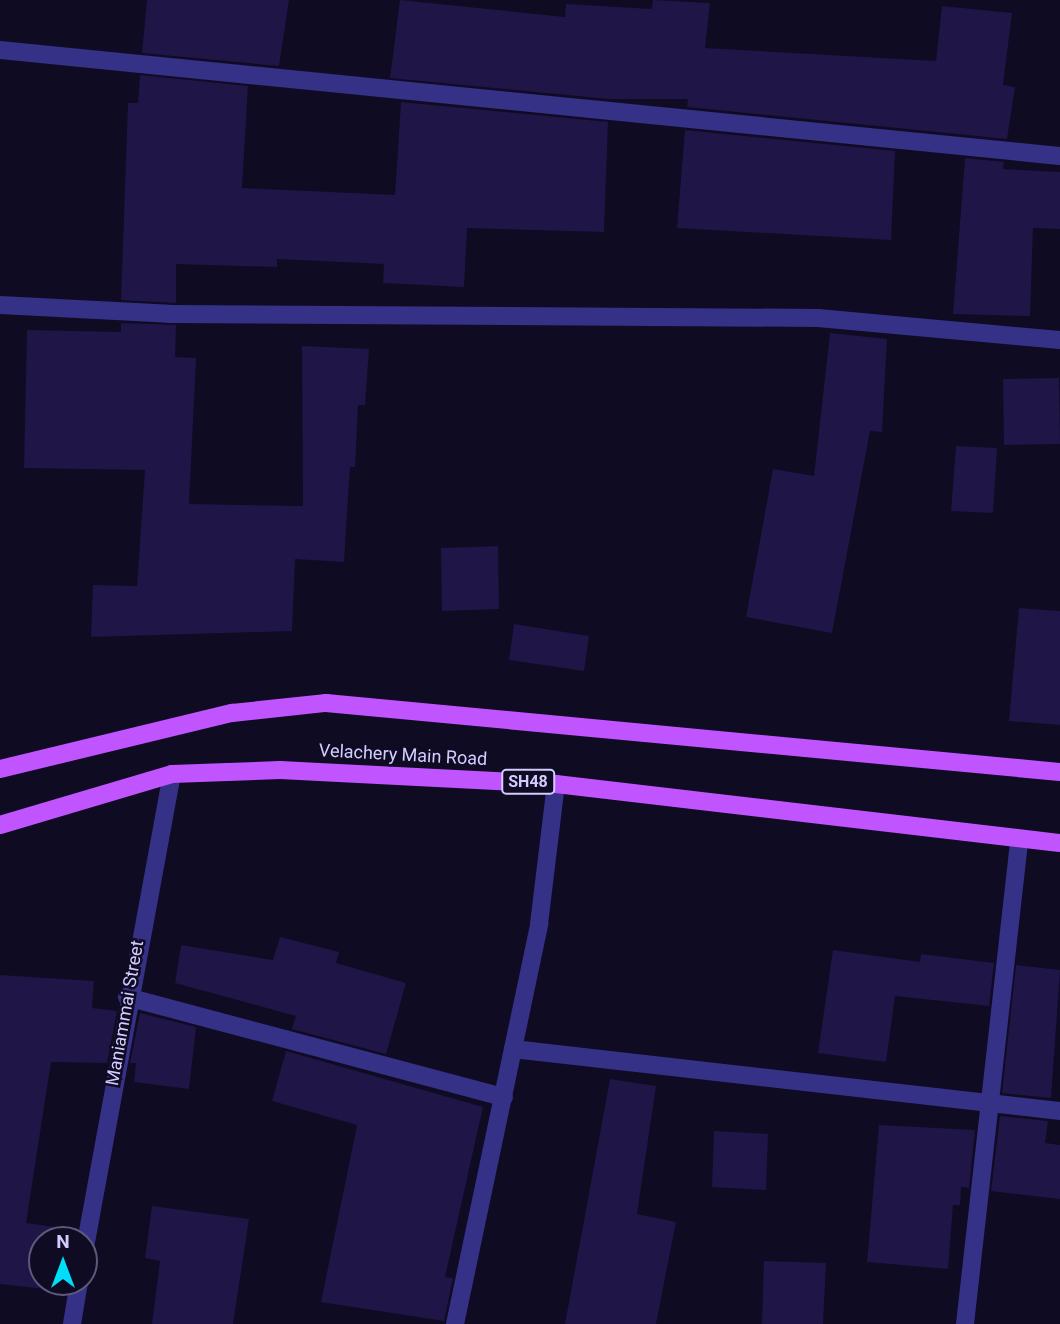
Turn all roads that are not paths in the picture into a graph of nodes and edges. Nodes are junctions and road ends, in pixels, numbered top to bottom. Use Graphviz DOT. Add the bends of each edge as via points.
graph roads {
  1 [pos="0,50"];
  2 [pos="1060,156"];
  3 [pos="0,305"];
  4 [pos="1060,340"];
  5 [pos="0,769"];
  6 [pos="1060,772"];
  7 [pos="172,775"];
  8 [pos="556,784"];
  9 [pos="0,825"];
  10 [pos="1019,839"];
  11 [pos="1060,843"];
  12 [pos="127,997"];
  13 [pos="513,1049"];
  14 [pos="504,1097"];
  15 [pos="990,1103"];
  16 [pos="1060,1111"];
  17 [pos="89,1226"];
  18 [pos="77,1296"];
  19 [pos="72,1324"];
  20 [pos="455,1324"];
  21 [pos="965,1324"];
  1 -- 2 [label="street"];
  3 -- 4 [label="street" via="169,314 818,318"];
  5 -- 6 [label="main road" via="233,713 326,703"];
  7 -- 8 [label="main road, Velachery Main Road / SH48" via="280,770"];
  7 -- 9 [label="main road, Velachery Main Road / SH48"];
  7 -- 12 [label="street, Maniammai Street"];
  8 -- 10 [label="main road, Velachery Main Road / SH48"];
  8 -- 13 [label="street" via="539,924"];
  10 -- 11 [label="main road, Velachery Main Road / SH48"];
  10 -- 15 [label="street"];
  12 -- 14 [label="street"];
  12 -- 17 [label="street, Maniammai Street"];
  13 -- 14 [label="street"];
  13 -- 15 [label="street"];
  14 -- 20 [label="street"];
  15 -- 16 [label="street"];
  15 -- 21 [label="street"];
  18 -- 19 [label="street"];
}
